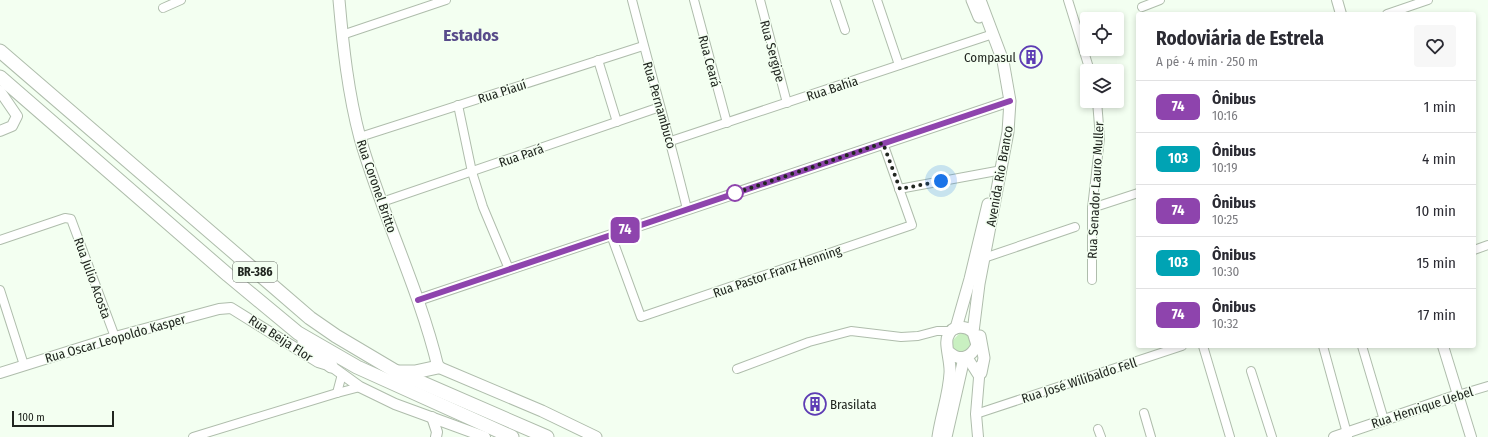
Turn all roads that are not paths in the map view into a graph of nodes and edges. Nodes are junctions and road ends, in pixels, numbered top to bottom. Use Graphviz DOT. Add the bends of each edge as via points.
graph roads {
  1 [pos="181,0"];
  2 [pos="340,0"];
  3 [pos="446,0"];
  4 [pos="632,0"];
  5 [pos="694,0"];
  6 [pos="760,0"];
  7 [pos="835,0"];
  8 [pos="877,0"];
  9 [pos="972,0"];
  10 [pos="980,0"];
  11 [pos="1068,0"];
  12 [pos="1160,0"];
  13 [pos="1337,0"];
  14 [pos="1428,0"];
  15 [pos="1142,7"];
  16 [pos="163,8"];
  17 [pos="1340,12"];
  18 [pos="1393,12"];
  19 [pos="845,30"];
  20 [pos="342,35"];
  21 [pos="990,35"];
  22 [pos="643,46"];
  23 [pos="0,51"];
  24 [pos="598,60"];
  25 [pos="1088,64"];
  26 [pos="899,65"];
  27 [pos="0,77"];
  28 [pos="0,91"];
  29 [pos="1007,102"];
  30 [pos="787,103"];
  31 [pos="458,105"];
  32 [pos="660,107"];
  33 [pos="1098,108"];
  34 [pos="617,122"];
  35 [pos="727,123"];
  36 [pos="0,131"];
  37 [pos="360,137"];
  38 [pos="671,141"];
  39 [pos="883,143"];
  40 [pos="999,170"];
  41 [pos="472,172"];
  42 [pos="900,189"];
  43 [pos="1136,194"];
  44 [pos="382,202"];
  45 [pos="1092,208"];
  46 [pos="687,209"];
  47 [pos="1075,227"];
  48 [pos="611,235"];
  49 [pos="0,240"];
  50 [pos="1488,245"];
  51 [pos="1476,249"];
  52 [pos="984,258"];
  53 [pos="509,269"];
  54 [pos="1092,280"];
  55 [pos="0,290"];
  56 [pos="418,300"];
  57 [pos="231,308"];
  58 [pos="975,318"];
  59 [pos="953,330"];
  60 [pos="974,332"];
  61 [pos="298,333"];
  62 [pos="114,337"];
  63 [pos="977,345"];
  64 [pos="1176,348"];
  65 [pos="1204,348"];
  66 [pos="1324,348"];
  67 [pos="1363,348"];
  68 [pos="1444,348"];
  69 [pos="949,352"];
  70 [pos="965,358"];
  71 [pos="24,366"];
  72 [pos="438,367"];
  73 [pos="737,369"];
  74 [pos="336,370"];
  75 [pos="395,371"];
  76 [pos="1251,371"];
  77 [pos="0,373"];
  78 [pos="980,375"];
  79 [pos="1488,386"];
  80 [pos="360,387"];
  81 [pos="337,393"];
  82 [pos="1458,395"];
  83 [pos="1144,413"];
  84 [pos="976,414"];
  85 [pos="432,417"];
  86 [pos="1384,420"];
  87 [pos="444,421"];
  88 [pos="436,435"];
  89 [pos="1347,435"];
  90 [pos="193,437"];
  91 [pos="485,437"];
  92 [pos="512,437"];
  93 [pos="548,437"];
  94 [pos="596,437"];
  95 [pos="938,437"];
  96 [pos="946,437"];
  97 [pos="978,437"];
  98 [pos="1151,437"];
  99 [pos="1230,437"];
  100 [pos="1272,437"];
  101 [pos="1334,437"];
  102 [pos="1471,437"];
  1 -- 16 [label="street"];
  2 -- 20 [label="main road, Rua Coronel Britto"];
  3 -- 20 [label="street"];
  4 -- 22 [label="street, Rua Pernambuco"];
  5 -- 35 [label="street, Rua Ceará"];
  6 -- 30 [label="street, Rua Sergipe"];
  7 -- 19 [label="street"];
  8 -- 26 [label="street"];
  9 -- 21 [label="main road, Avenida Rio Branco"];
  10 -- 21 [label="main road, Avenida Rio Branco"];
  11 -- 25 [label="street"];
  12 -- 15 [label="street"];
  13 -- 17 [label="street"];
  14 -- 18 [label="street"];
  20 -- 37 [label="main road, Rua Coronel Britto"];
  21 -- 26 [label="street, Rua Bahia"];
  21 -- 29 [label="main road, Avenida Rio Branco"];
  22 -- 24 [label="street, Rua Piauí"];
  22 -- 32 [label="street, Rua Pernambuco"];
  23 -- 75 [label="highway, BR-386" via="290,302 336,336"];
  24 -- 31 [label="street, Rua Piauí"];
  24 -- 34 [label="street"];
  26 -- 30 [label="street, Rua Bahia"];
  27 -- 61 [label="highway, BR-386"];
  28 -- 36 [label="street" via="17,116 12,126"];
  29 -- 39 [label="street"];
  29 -- 40 [label="main road, Avenida Rio Branco"];
  30 -- 35 [label="street, Rua Bahia"];
  31 -- 37 [label="street, Rua Piauí"];
  31 -- 41 [label="street"];
  32 -- 34 [label="street, Rua Pará"];
  32 -- 38 [label="street, Rua Pernambuco"];
  33 -- 45 [label="street, Rua Senador Lauro Muller" via="1100,138"];
  34 -- 41 [label="street, Rua Pará"];
  35 -- 38 [label="street, Rua Bahia"];
  37 -- 44 [label="main road, Rua Coronel Britto"];
  38 -- 46 [label="street, Rua Pernambuco"];
  39 -- 42 [label="street"];
  39 -- 46 [label="street"];
  40 -- 42 [label="street"];
  40 -- 52 [label="main road, Avenida Rio Branco"];
  40 -- 59 [label="main road, Avenida Rio Branco" via="970,279"];
  41 -- 44 [label="street, Rua Pará"];
  41 -- 53 [label="street" via="490,226"];
  42 -- 48 [label="street, Rua Pastor Franz Henning" via="912,225 641,317"];
  43 -- 45 [label="street"];
  44 -- 56 [label="main road, Rua Coronel Britto"];
  45 -- 54 [label="street, Rua Senador Lauro Muller"];
  46 -- 48 [label="street"];
  47 -- 52 [label="street"];
  48 -- 53 [label="street"];
  49 -- 62 [label="street, Rua Julio Acosta" via="65,218 71,219"];
  50 -- 51 [label="street"];
  52 -- 58 [label="main road, Avenida Rio Branco"];
  53 -- 56 [label="street"];
  55 -- 71 [label="street"];
  56 -- 72 [label="main road, Rua Coronel Britto"];
  57 -- 62 [label="street, Rua Oscar Leopoldo Kasper"];
  57 -- 74 [label="street, Rua Beija Flor" via="318,362"];
  58 -- 60 [label="main road, Avenida Rio Branco"];
  58 -- 78 [label="main road" via="984,352"];
  59 -- 60 [label="main road" via="967,327"];
  59 -- 69 [label="main road, Avenida Rio Branco" via="946,341"];
  59 -- 73 [label="street" via="901,337 851,331 809,342"];
  60 -- 63 [label="main road, Avenida Rio Branco"];
  61 -- 74 [label="highway" via="308,347"];
  61 -- 92 [label="highway, BR-386" via="371,374"];
  62 -- 71 [label="street, Rua Oscar Leopoldo Kasper"];
  63 -- 70 [label="main road" via="974,352"];
  63 -- 78 [label="street"];
  64 -- 84 [label="street, Rua José Wilibaldo Fell"];
  65 -- 99 [label="street"];
  66 -- 89 [label="street"];
  67 -- 86 [label="street"];
  68 -- 82 [label="street"];
  69 -- 70 [label="main road" via="953,356"];
  69 -- 95 [label="main road, Avenida Rio Branco" via="950,373"];
  70 -- 78 [label="street"];
  70 -- 96 [label="main road"];
  71 -- 77 [label="street, Rua Oscar Leopoldo Kasper"];
  72 -- 75 [label="highway" via="415,372"];
  72 -- 94 [label="main road"];
  74 -- 80 [label="street, Rua Beija Flor"];
  74 -- 81 [label="street"];
  75 -- 93 [label="highway, BR-386"];
  76 -- 100 [label="street"];
  78 -- 84 [label="street"];
  79 -- 82 [label="street, Rua Henrique Uebel"];
  80 -- 81 [label="street"];
  80 -- 85 [label="street, Rua Beija Flor"];
  81 -- 90 [label="street"];
  82 -- 86 [label="street, Rua Henrique Uebel"];
  82 -- 102 [label="street"];
  83 -- 98 [label="street"];
  84 -- 97 [label="street"];
  85 -- 87 [label="street, Rua Beija Flor"];
  85 -- 88 [label="street"];
  86 -- 89 [label="street, Rua Henrique Uebel"];
  87 -- 88 [label="street"];
  87 -- 91 [label="street, Rua Beija Flor"];
  89 -- 101 [label="street, Rua Henrique Uebel"];
}
